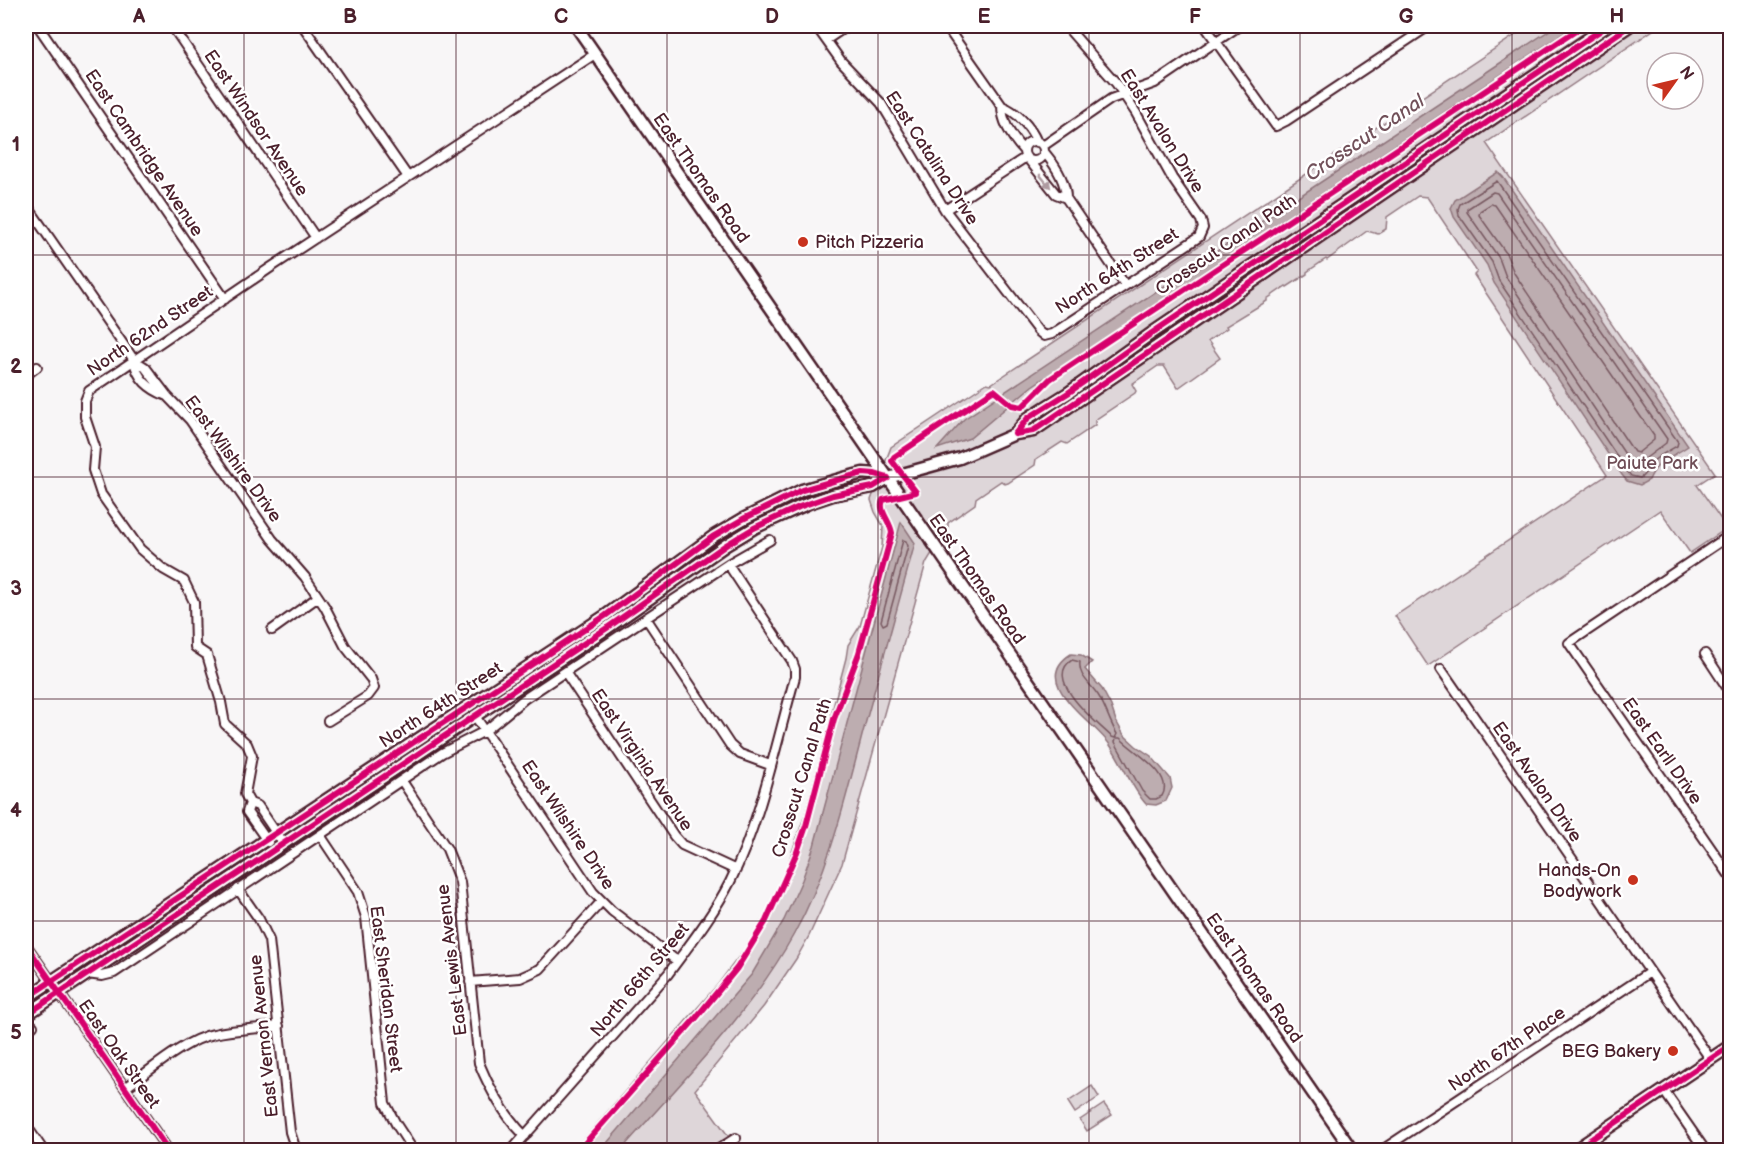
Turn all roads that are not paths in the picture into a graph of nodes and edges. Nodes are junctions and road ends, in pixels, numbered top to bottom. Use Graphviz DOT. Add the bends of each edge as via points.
graph roads {
  1 [pos="38,26"];
  2 [pos="172,26"];
  3 [pos="303,26"];
  4 [pos="576,26"];
  5 [pos="816,26"];
  6 [pos="847,26"];
  7 [pos="1066,26"];
  8 [pos="1205,26"];
  9 [pos="1239,26"];
  10 [pos="1429,26"];
  11 [pos="1607,26"];
  12 [pos="1629,26"];
  13 [pos="946,27"];
  14 [pos="826,40"];
  15 [pos="1216,42"];
  16 [pos="595,54"];
  17 [pos="1123,94"];
  18 [pos="1002,106"];
  19 [pos="1041,147"];
  20 [pos="1026,156"];
  21 [pos="408,177"];
  22 [pos="1066,198"];
  23 [pos="26,204"];
  24 [pos="945,210"];
  25 [pos="1203,228"];
  26 [pos="316,238"];
  27 [pos="1125,285"];
  28 [pos="225,299"];
  29 [pos="1044,336"];
  30 [pos="134,360"];
  31 [pos="37,367"];
  32 [pos="26,375"];
  33 [pos="1015,434"];
  34 [pos="888,478"];
  35 [pos="725,529"];
  36 [pos="1731,535"];
  37 [pos="770,540"];
  38 [pos="732,541"];
  39 [pos="728,564"];
  40 [pos="318,597"];
  41 [pos="646,618"];
  42 [pos="272,630"];
  43 [pos="1705,654"];
  44 [pos="1441,669"];
  45 [pos="565,672"];
  46 [pos="1731,692"];
  47 [pos="467,705"];
  48 [pos="475,716"];
  49 [pos="328,721"];
  50 [pos="486,731"];
  51 [pos="770,765"];
  52 [pos="402,781"];
  53 [pos="250,803"];
  54 [pos="276,832"];
  55 [pos="320,835"];
  56 [pos="266,839"];
  57 [pos="283,843"];
  58 [pos="273,850"];
  59 [pos="735,870"];
  60 [pos="1731,876"];
  61 [pos="238,889"];
  62 [pos="601,902"];
  63 [pos="26,945"];
  64 [pos="677,962"];
  65 [pos="1650,972"];
  66 [pos="87,974"];
  67 [pos="51,981"];
  68 [pos="470,982"];
  69 [pos="58,993"];
  70 [pos="26,998"];
  71 [pos="26,1015"];
  72 [pos="33,1026"];
  73 [pos="279,1026"];
  74 [pos="26,1031"];
  75 [pos="1731,1046"];
  76 [pos="1711,1060"];
  77 [pos="125,1088"];
  78 [pos="1664,1091"];
  79 [pos="26,1125"];
  80 [pos="525,1136"];
  81 [pos="736,1138"];
  82 [pos="43,1150"];
  83 [pos="168,1150"];
  84 [pos="296,1150"];
  85 [pos="413,1150"];
  86 [pos="512,1150"];
  87 [pos="717,1150"];
  88 [pos="1352,1150"];
  89 [pos="1382,1150"];
  90 [pos="1575,1150"];
  91 [pos="1706,1150"];
  1 -- 28 [label="street, East Cambridge Avenue"];
  2 -- 26 [label="street, East Windsor Avenue"];
  3 -- 21 [label="street"];
  4 -- 16 [label="main road, East Thomas Road"];
  5 -- 14 [label="street, East Catalina Drive"];
  6 -- 14 [label="street"];
  7 -- 17 [label="street, East Avalon Drive"];
  8 -- 15 [label="street"];
  9 -- 15 [label="street"];
  10 -- 15 [label="street" via="1276,126"];
  11 -- 33 [label="main road, North 64th Street" via="1028,418"];
  12 -- 33 [label="main road, North 64th Street" via="1033,431"];
  13 -- 18 [label="street"];
  14 -- 24 [label="street, East Catalina Drive" via="880,104"];
  15 -- 17 [label="street" via="1155,82"];
  16 -- 21 [label="street, North 62nd Street"];
  16 -- 34 [label="main road, East Thomas Road"];
  17 -- 19 [label="street"];
  17 -- 25 [label="street, East Avalon Drive"];
  18 -- 19 [label="street" via="1014,111"];
  18 -- 20 [label="street" via="1002,116"];
  19 -- 20 [label="street" via="1028,143"];
  19 -- 20 [label="street" via="1040,160 1035,162"];
  19 -- 22 [label="street" via="1059,173"];
  20 -- 22 [label="street, one-way" via="1056,194"];
  20 -- 24 [label="street"];
  21 -- 26 [label="street, North 62nd Street"];
  22 -- 27 [label="street"];
  23 -- 30 [label="street, East Wilshire Drive"];
  24 -- 29 [label="street, East Catalina Drive"];
  25 -- 27 [label="street, North 64th Street" via="1199,237"];
  26 -- 28 [label="street, North 62nd Street"];
  27 -- 29 [label="street, North 64th Street"];
  28 -- 30 [label="street, North 62nd Street"];
  30 -- 40 [label="street, East Wilshire Drive" via="136,373 190,420 272,539"];
  30 -- 53 [label="street, North 62nd Street" via="89,391 85,401 85,417 95,447 93,470 101,494 140,549 184,581 194,602 195,647 207,655 225,724 247,744 252,756 244,794"];
  31 -- 32 [label="street"];
  33 -- 34 [label="main road, North 64th Street" via="960,458"];
  34 -- 35 [label="main road, North 64th Street" via="864,473 820,484"];
  34 -- 38 [label="main road, North 64th Street" via="873,487 809,503"];
  34 -- 88 [label="main road, East Thomas Road"];
  35 -- 38 [label="main road"];
  35 -- 47 [label="main road, North 64th Street" via="605,616"];
  36 -- 60 [label="street, East Earll Drive" via="1569,643"];
  37 -- 39 [label="street, North 64th Street"];
  38 -- 48 [label="main road, North 64th Street"];
  39 -- 41 [label="street, North 64th Street"];
  39 -- 51 [label="street, North 66th Street" via="795,669"];
  40 -- 42 [label="street"];
  40 -- 49 [label="street, East Wilshire Drive" via="374,688 368,696"];
  41 -- 45 [label="street, North 64th Street"];
  41 -- 51 [label="street" via="730,744 740,754"];
  43 -- 46 [label="street"];
  44 -- 65 [label="street, East Avalon Drive"];
  45 -- 50 [label="street, North 64th Street" via="517,704"];
  45 -- 59 [label="street, East Virginia Avenue" via="674,836 682,845"];
  47 -- 48 [label="main road"];
  47 -- 54 [label="main road, North 64th Street"];
  48 -- 50 [label="street, East Wilshire Drive"];
  48 -- 57 [label="main road, North 64th Street"];
  50 -- 52 [label="street, North 64th Street" via="442,753"];
  50 -- 62 [label="street, East Wilshire Drive"];
  51 -- 59 [label="street, North 66th Street"];
  52 -- 55 [label="street, North 64th Street"];
  52 -- 68 [label="street, East Lewis Avenue" via="447,849 460,882"];
  53 -- 54 [label="street" via="258,806"];
  53 -- 56 [label="street, North 62nd Street" via="247,812"];
  54 -- 56 [label="main road, North 64th Street"];
  54 -- 57 [label="street"];
  55 -- 61 [label="street, North 64th Street"];
  55 -- 85 [label="street, East Sheridan Street" via="358,892 366,917 385,1103"];
  56 -- 58 [label="street, North 62nd Street"];
  56 -- 67 [label="main road, North 64th Street"];
  57 -- 58 [label="main road, North 64th Street"];
  58 -- 66 [label="main road, North 64th Street"];
  59 -- 64 [label="street, North 66th Street" via="710,916"];
  61 -- 66 [label="street, North 64th Street" via="114,974"];
  61 -- 73 [label="street, East Vernon Avenue" via="269,940"];
  62 -- 64 [label="street, East Wilshire Drive"];
  62 -- 68 [label="street" via="540,969 520,978"];
  63 -- 67 [label="street, East Oak Street"];
  64 -- 80 [label="street, North 66th Street"];
  65 -- 76 [label="street, East Avalon Drive"];
  65 -- 89 [label="street, North 67th Place"];
  66 -- 69 [label="main road, North 64th Street"];
  67 -- 69 [label="street, East Oak Street"];
  67 -- 70 [label="main road, North 64th Street"];
  68 -- 80 [label="street, East Lewis Avenue" via="479,1063 490,1091"];
  69 -- 71 [label="main road, North 64th Street"];
  69 -- 77 [label="street, East Oak Street"];
  72 -- 74 [label="street"];
  73 -- 77 [label="street" via="212,1034 181,1049"];
  73 -- 84 [label="street, East Vernon Avenue" via="290,1132"];
  75 -- 76 [label="main road"];
  76 -- 78 [label="main road"];
  77 -- 83 [label="street, East Oak Street"];
  78 -- 90 [label="main road"];
  78 -- 91 [label="street"];
  79 -- 82 [label="street"];
  80 -- 86 [label="street, North 66th Street"];
  81 -- 87 [label="street"];
}
